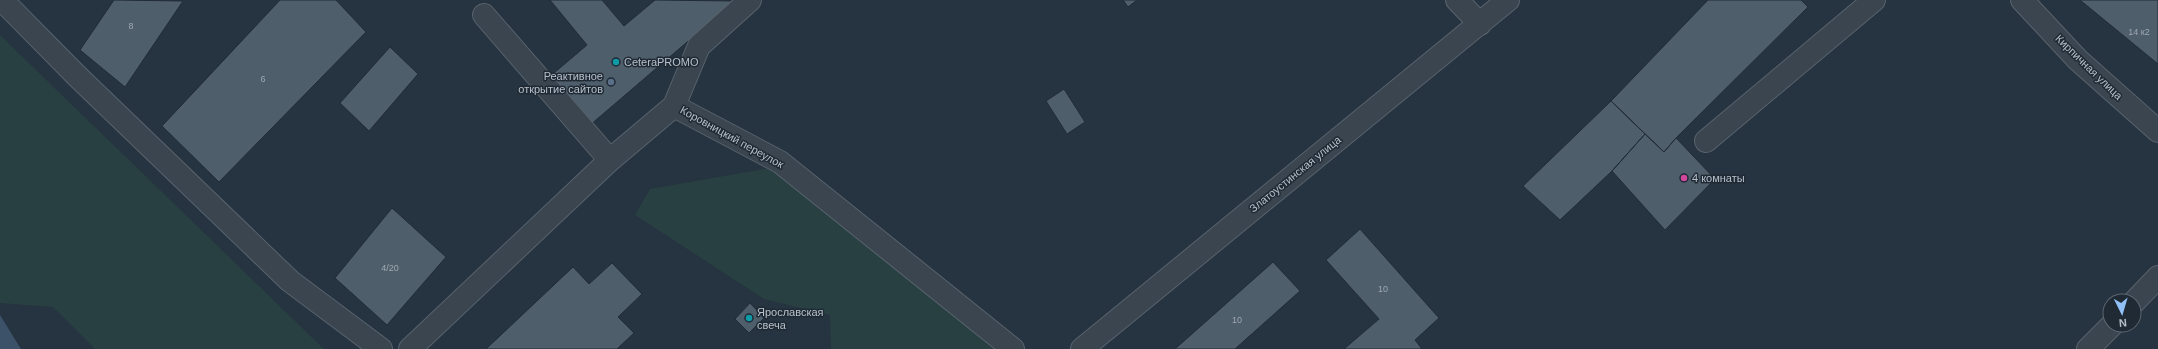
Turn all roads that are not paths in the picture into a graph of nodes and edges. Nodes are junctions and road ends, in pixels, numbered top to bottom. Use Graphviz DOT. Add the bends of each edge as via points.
graph roads {
  1 [pos="2,0"];
  2 [pos="750,0"];
  3 [pos="1457,0"];
  4 [pos="1508,0"];
  5 [pos="1874,0"];
  6 [pos="2022,0"];
  7 [pos="484,15"];
  8 [pos="1480,24"];
  9 [pos="674,106"];
  10 [pos="2158,131"];
  11 [pos="1706,141"];
  12 [pos="610,160"];
  13 [pos="2158,277"];
  14 [pos="2142,294"];
  15 [pos="2104,333"];
  16 [pos="381,349"];
  17 [pos="410,349"];
  18 [pos="1013,349"];
  19 [pos="1082,349"];
  20 [pos="2088,349"];
  1 -- 16 [label="street" via="77,76 290,281"];
  2 -- 9 [label="street" via="699,46"];
  3 -- 8 [label="street"];
  4 -- 8 [label="street, Златоустинская улица"];
  5 -- 11 [label="street"];
  6 -- 10 [label="street, Кирпичная улица" via="2078,60"];
  7 -- 12 [label="street"];
  8 -- 19 [label="street, Златоустинская улица"];
  9 -- 12 [label="street, Коровницкий переулок"];
  9 -- 18 [label="street, Коровницкий переулок" via="780,162"];
  12 -- 17 [label="street, Коровницкий переулок"];
  13 -- 14 [label="street"];
  15 -- 20 [label="street"];
}
